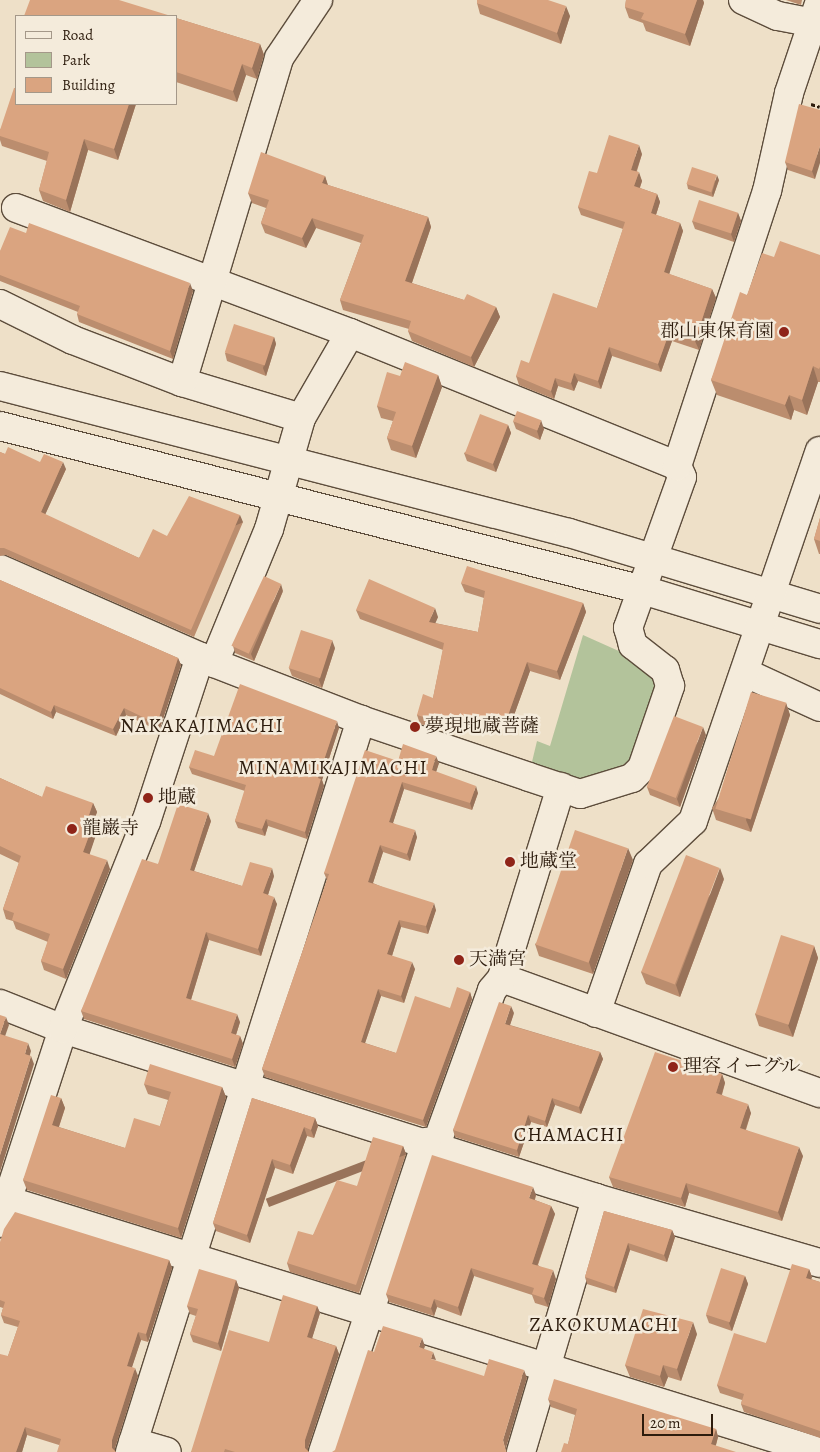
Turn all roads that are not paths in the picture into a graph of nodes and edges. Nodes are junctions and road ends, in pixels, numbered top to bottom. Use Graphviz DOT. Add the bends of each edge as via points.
graph roads {
  1 [pos="318,0"];
  2 [pos="743,0"];
  3 [pos="816,12"];
  4 [pos="16,208"];
  5 [pos="215,280"];
  6 [pos="0,304"];
  7 [pos="350,333"];
  8 [pos="182,382"];
  9 [pos="0,386"];
  10 [pos="301,418"];
  11 [pos="0,426"];
  12 [pos="820,451"];
  13 [pos="288,461"];
  14 [pos="678,466"];
  15 [pos="278,497"];
  16 [pos="654,557"];
  17 [pos="0,569"];
  18 [pos="643,590"];
  19 [pos="771,594"];
  20 [pos="820,609"];
  21 [pos="761,625"];
  22 [pos="820,644"];
  23 [pos="207,660"];
  24 [pos="746,673"];
  25 [pos="820,707"];
  26 [pos="361,720"];
  27 [pos="561,788"];
  28 [pos="502,978"];
  29 [pos="0,1004"];
  30 [pos="596,1013"];
  31 [pos="63,1029"];
  32 [pos="247,1087"];
  33 [pos="820,1094"];
  34 [pos="431,1143"];
  35 [pos="596,1198"];
  36 [pos="2,1210"];
  37 [pos="191,1259"];
  38 [pos="820,1263"];
  39 [pos="366,1313"];
  40 [pos="546,1369"];
  41 [pos="131,1447"];
  42 [pos="167,1452"];
  43 [pos="323,1452"];
  44 [pos="521,1452"];
  45 [pos="820,1452"];
  1 -- 5 [label="street" via="279,58"];
  2 -- 3 [label="street"];
  3 -- 14 [label="street" via="789,93 767,191"];
  4 -- 5 [label="street"];
  5 -- 7 [label="street"];
  5 -- 8 [label="street"];
  6 -- 8 [label="street" via="73,340"];
  7 -- 10 [label="street"];
  7 -- 14 [label="street"];
  8 -- 10 [label="street"];
  9 -- 13 [label="street"];
  10 -- 13 [label="street"];
  11 -- 15 [label="street"];
  12 -- 19 [label="street"];
  13 -- 15 [label="street"];
  13 -- 16 [label="street"];
  14 -- 16 [label="street" via="682,477"];
  15 -- 18 [label="street"];
  15 -- 23 [label="street"];
  16 -- 18 [label="street"];
  16 -- 19 [label="street"];
  17 -- 23 [label="street"];
  18 -- 21 [label="street"];
  18 -- 27 [label="street" via="628,628 633,645 665,670 670,686 642,768 632,778 593,792"];
  19 -- 20 [label="street"];
  19 -- 21 [label="street"];
  21 -- 22 [label="street"];
  21 -- 24 [label="street"];
  23 -- 26 [label="street"];
  23 -- 31 [label="street"];
  24 -- 25 [label="street"];
  24 -- 30 [label="street" via="693,821 648,864"];
  26 -- 27 [label="street"];
  26 -- 32 [label="street"];
  27 -- 28 [label="street"];
  28 -- 30 [label="street"];
  28 -- 34 [label="street" via="492,990"];
  29 -- 31 [label="street"];
  30 -- 33 [label="street"];
  31 -- 32 [label="street"];
  31 -- 36 [label="street"];
  32 -- 34 [label="street"];
  32 -- 37 [label="street"];
  34 -- 35 [label="street"];
  34 -- 39 [label="street"];
  35 -- 38 [label="street"];
  35 -- 40 [label="street"];
  36 -- 37 [label="street" via="16,1203"];
  37 -- 39 [label="street"];
  37 -- 41 [label="street"];
  39 -- 40 [label="street"];
  39 -- 43 [label="street"];
  40 -- 44 [label="street"];
  40 -- 45 [label="street"];
  41 -- 42 [label="street"];
}
